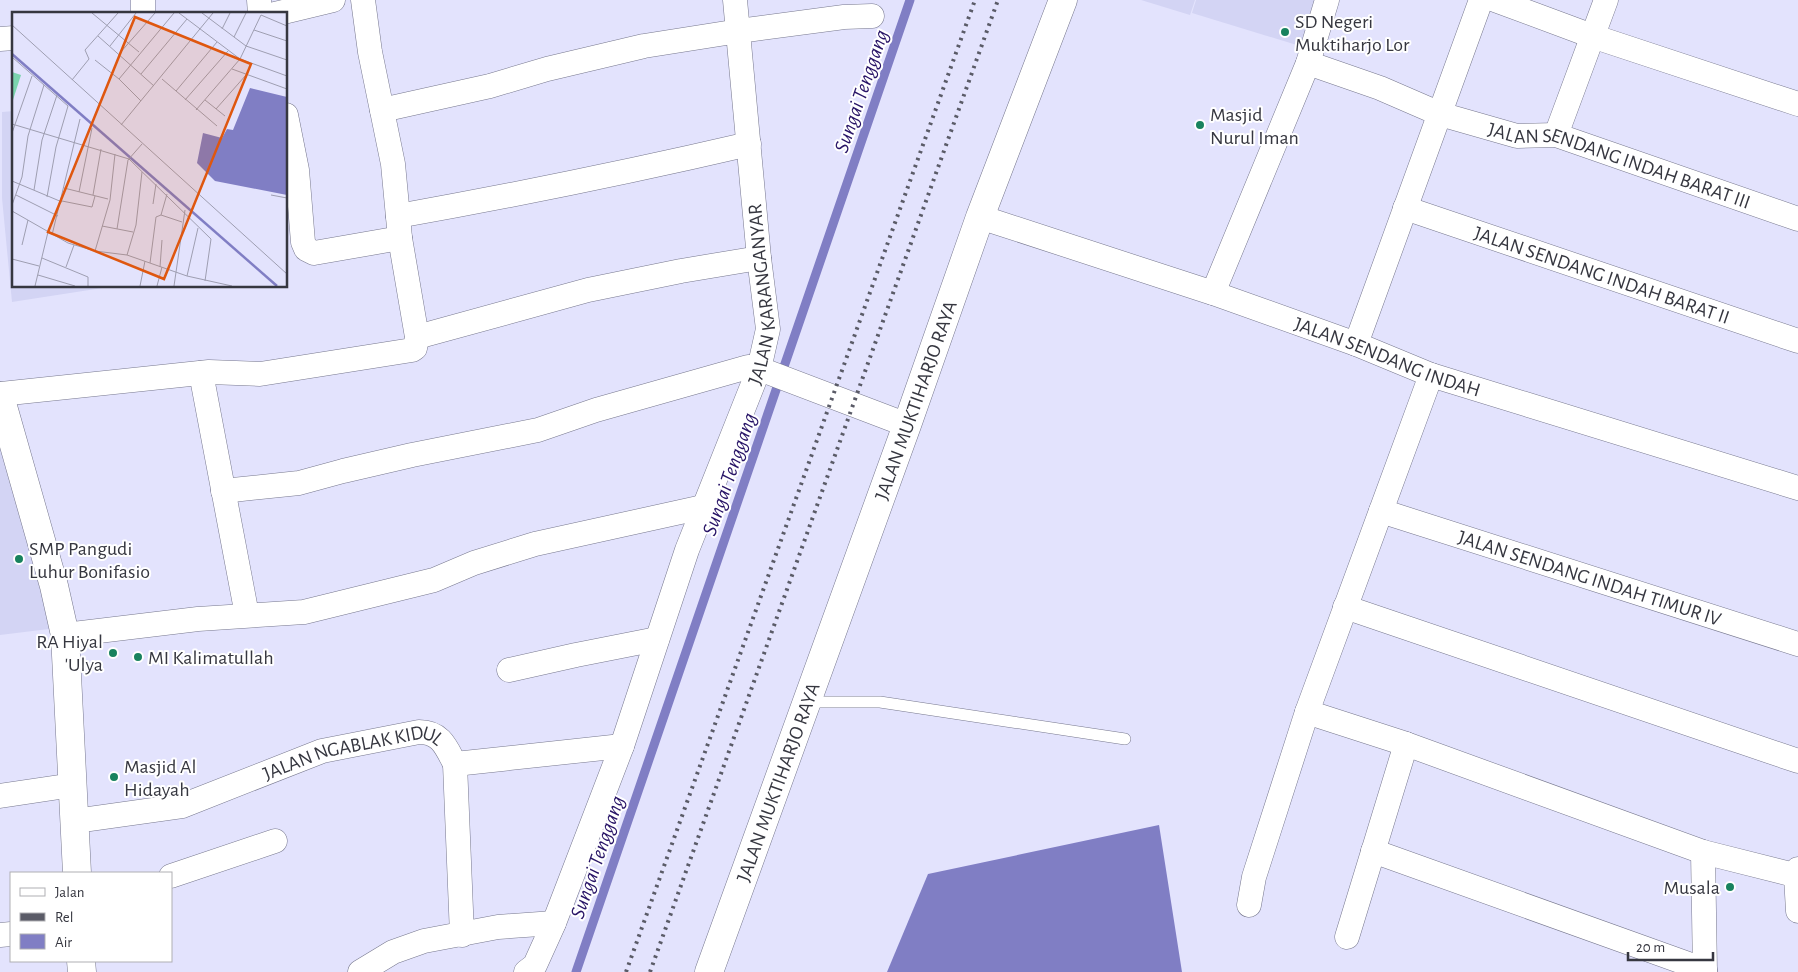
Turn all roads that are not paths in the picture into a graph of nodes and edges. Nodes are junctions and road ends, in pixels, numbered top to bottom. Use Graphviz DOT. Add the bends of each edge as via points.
graph roads {
  1 [pos="333,0"];
  2 [pos="363,0"];
  3 [pos="735,0"];
  4 [pos="1064,0"];
  5 [pos="1327,0"];
  6 [pos="1480,0"];
  7 [pos="1496,0"];
  8 [pos="1606,0"];
  9 [pos="282,12"];
  10 [pos="872,16"];
  11 [pos="739,31"];
  12 [pos="1592,36"];
  13 [pos="1308,63"];
  14 [pos="1798,104"];
  15 [pos="382,110"];
  16 [pos="1440,114"];
  17 [pos="288,125"];
  18 [pos="1556,135"];
  19 [pos="749,144"];
  20 [pos="1406,208"];
  21 [pos="980,217"];
  22 [pos="1798,219"];
  23 [pos="399,227"];
  24 [pos="759,258"];
  25 [pos="1213,293"];
  26 [pos="417,337"];
  27 [pos="1798,341"];
  28 [pos="1356,344"];
  29 [pos="760,370"];
  30 [pos="201,373"];
  31 [pos="1431,375"];
  32 [pos="0,395"];
  33 [pos="907,425"];
  34 [pos="1798,488"];
  35 [pos="223,491"];
  36 [pos="703,507"];
  37 [pos="1381,511"];
  38 [pos="1345,606"];
  39 [pos="247,616"];
  40 [pos="65,634"];
  41 [pos="657,639"];
  42 [pos="1798,644"];
  43 [pos="509,670"];
  44 [pos="806,702"];
  45 [pos="1306,712"];
  46 [pos="1125,739"];
  47 [pos="1406,744"];
  48 [pos="622,746"];
  49 [pos="1798,761"];
  50 [pos="455,764"];
  51 [pos="73,785"];
  52 [pos="0,796"];
  53 [pos="75,821"];
  54 [pos="275,841"];
  55 [pos="1373,851"];
  56 [pos="1703,852"];
  57 [pos="77,872"];
  58 [pos="1797,874"];
  59 [pos="172,876"];
  60 [pos="1249,905"];
  61 [pos="1798,911"];
  62 [pos="554,923"];
  63 [pos="462,934"];
  64 [pos="1347,936"];
  65 [pos="1705,971"];
  66 [pos="360,972"];
  67 [pos="526,972"];
  68 [pos="709,972"];
  1 -- 9 [label="street"];
  2 -- 15 [label="street"];
  3 -- 11 [label="street, JALAN KARANGANYAR"];
  4 -- 21 [label="street, JALAN MUKTIHARJO RAYA"];
  5 -- 13 [label="street"];
  6 -- 16 [label="street"];
  7 -- 12 [label="street"];
  8 -- 12 [label="street"];
  10 -- 11 [label="street"];
  11 -- 15 [label="street" via="644,46"];
  11 -- 19 [label="street, JALAN KARANGANYAR"];
  12 -- 14 [label="street"];
  12 -- 18 [label="street"];
  13 -- 16 [label="street, JALAN SENDANG INDAH BARAT III" via="1380,88"];
  13 -- 25 [label="street"];
  15 -- 23 [label="street" via="393,164"];
  16 -- 18 [label="street, JALAN SENDANG INDAH BARAT III" via="1517,136"];
  16 -- 20 [label="street"];
  17 -- 23 [label="street" via="306,248 314,253"];
  18 -- 22 [label="street, JALAN SENDANG INDAH BARAT III"];
  19 -- 23 [label="street" via="487,200"];
  19 -- 24 [label="street, JALAN KARANGANYAR"];
  20 -- 27 [label="street, JALAN SENDANG INDAH BARAT II"];
  20 -- 28 [label="street"];
  21 -- 25 [label="street, JALAN SENDANG INDAH"];
  21 -- 33 [label="street, JALAN MUKTIHARJO RAYA"];
  23 -- 26 [label="street"];
  24 -- 26 [label="street" via="588,290"];
  24 -- 29 [label="street, JALAN KARANGANYAR" via="768,329"];
  25 -- 28 [label="street, JALAN SENDANG INDAH"];
  26 -- 30 [label="street" via="412,350 346,362 260,374"];
  28 -- 31 [label="street, JALAN SENDANG INDAH"];
  29 -- 33 [label="street"];
  29 -- 35 [label="street" via="748,367 538,430 343,470 299,483"];
  29 -- 36 [label="street, JALAN KARANGANYAR"];
  30 -- 32 [label="street"];
  30 -- 35 [label="street"];
  31 -- 34 [label="street, JALAN SENDANG INDAH"];
  31 -- 37 [label="street"];
  32 -- 40 [label="street"];
  33 -- 44 [label="street, JALAN MUKTIHARJO RAYA"];
  35 -- 39 [label="street"];
  36 -- 39 [label="street" via="534,544 434,580 304,612"];
  36 -- 41 [label="street, JALAN KARANGANYAR"];
  37 -- 38 [label="street"];
  37 -- 42 [label="street, JALAN SENDANG INDAH TIMUR IV"];
  38 -- 45 [label="street"];
  38 -- 49 [label="street"];
  39 -- 40 [label="street" via="198,618"];
  40 -- 51 [label="street"];
  41 -- 43 [label="street"];
  41 -- 48 [label="street, JALAN KARANGANYAR"];
  44 -- 46 [label="lane" via="880,702"];
  44 -- 68 [label="street, JALAN MUKTIHARJO RAYA"];
  45 -- 47 [label="street"];
  45 -- 60 [label="street" via="1254,877"];
  47 -- 55 [label="street"];
  47 -- 56 [label="street"];
  48 -- 50 [label="street, JALAN NGABLAK KIDUL"];
  48 -- 62 [label="street, JALAN KARANGANYAR"];
  50 -- 53 [label="street, JALAN NGABLAK KIDUL" via="444,742 430,732 419,732 322,751 182,806"];
  50 -- 63 [label="street"];
  51 -- 52 [label="street"];
  51 -- 53 [label="street"];
  53 -- 57 [label="street"];
  54 -- 59 [label="street"];
  55 -- 64 [label="street"];
  55 -- 65 [label="street"];
  56 -- 58 [label="street"];
  56 -- 65 [label="street"];
  58 -- 61 [label="street"];
  62 -- 63 [label="street" via="498,927"];
  62 -- 67 [label="street, JALAN KARANGANYAR" via="535,965"];
  63 -- 66 [label="street" via="424,941 393,952"];
}
